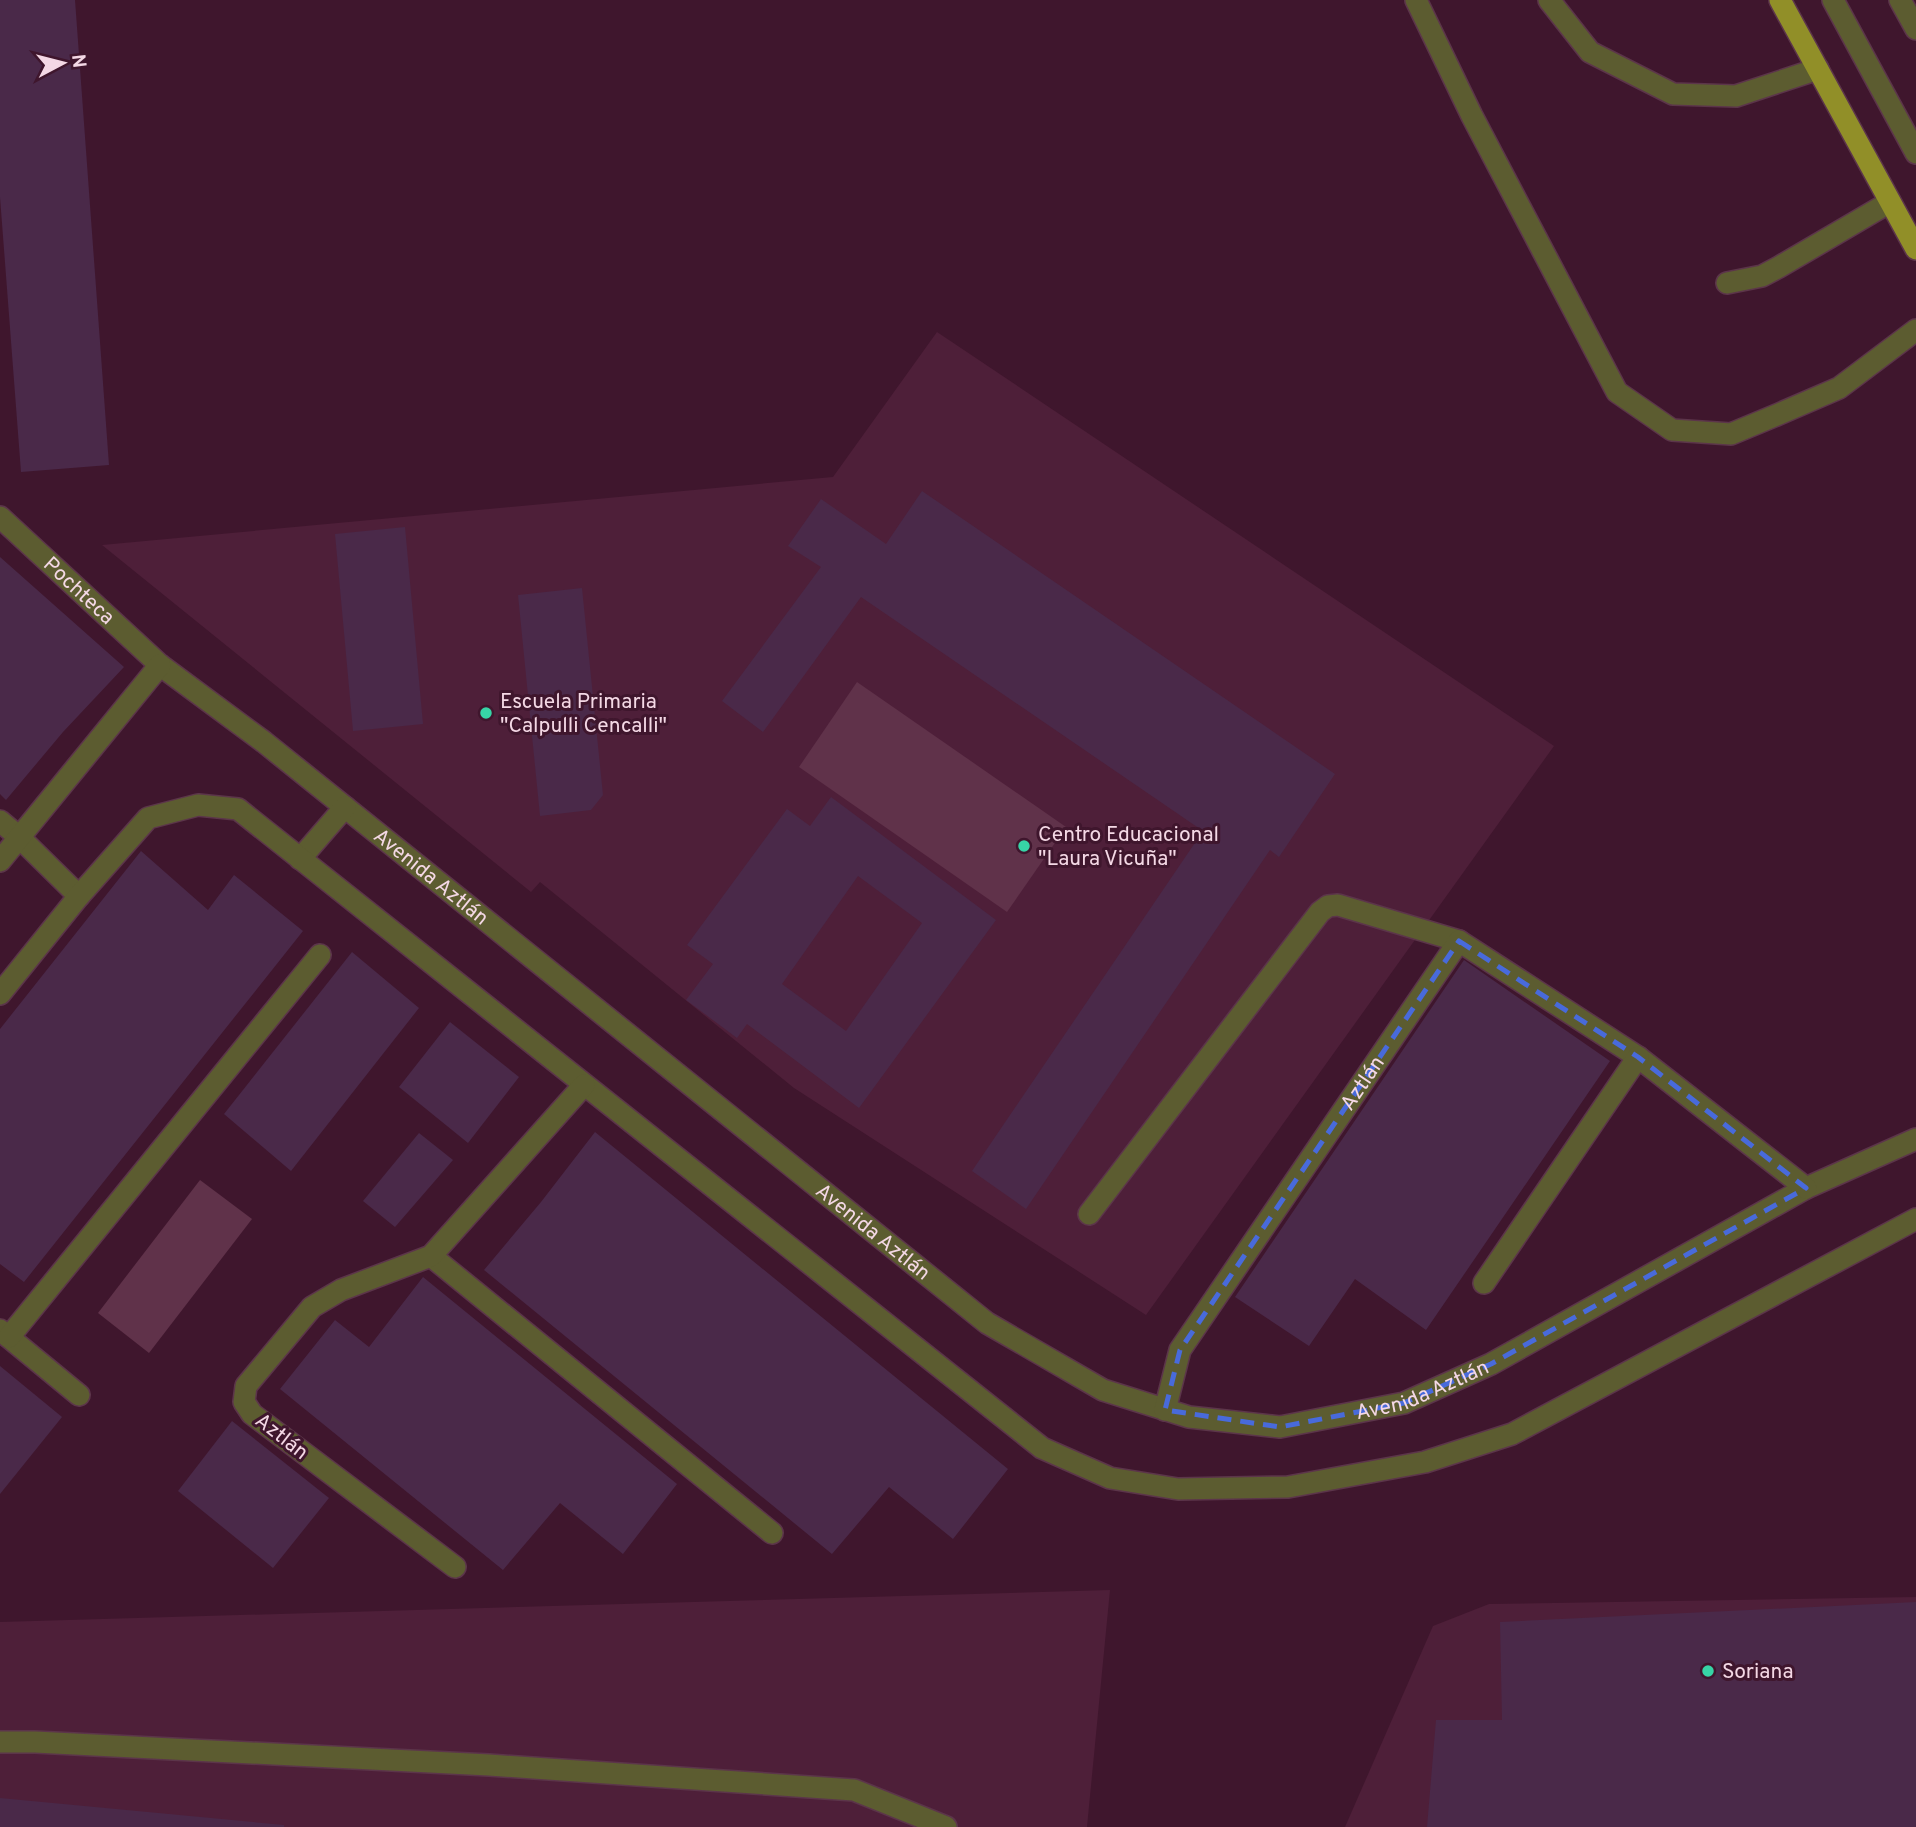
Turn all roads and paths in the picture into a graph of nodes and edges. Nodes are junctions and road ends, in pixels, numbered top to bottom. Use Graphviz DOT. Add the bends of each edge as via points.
graph roads {
  1 [pos="1416,0"];
  2 [pos="1549,0"];
  3 [pos="1780,0"];
  4 [pos="1833,0"];
  5 [pos="1900,0"];
  6 [pos="1916,29"];
  7 [pos="1818,69"];
  8 [pos="1913,147"];
  9 [pos="1890,202"];
  10 [pos="1916,249"];
  11 [pos="1727,283"];
  12 [pos="1916,330"];
  13 [pos="0,517"];
  14 [pos="160,665"];
  15 [pos="345,807"];
  16 [pos="0,821"];
  17 [pos="19,837"];
  18 [pos="300,859"];
  19 [pos="0,860"];
  20 [pos="79,896"];
  21 [pos="1459,941"];
  22 [pos="320,955"];
  23 [pos="0,993"];
  24 [pos="1638,1058"];
  25 [pos="584,1085"];
  26 [pos="1916,1139"];
  27 [pos="1806,1188"];
  28 [pos="1089,1214"];
  29 [pos="1916,1219"];
  30 [pos="432,1256"];
  31 [pos="1484,1283"];
  32 [pos="4,1334"];
  33 [pos="79,1395"];
  34 [pos="1165,1410"];
  35 [pos="772,1533"];
  36 [pos="456,1567"];
  37 [pos="0,1742"];
  38 [pos="946,1827"];
  1 -- 12 [label="street" via="1617,392 1672,430 1731,434 1839,388"];
  2 -- 7 [label="street" via="1590,52 1673,94 1736,96"];
  3 -- 7 [label="main road"];
  4 -- 8 [label="street"];
  5 -- 6 [label="street"];
  7 -- 9 [label="main road"];
  9 -- 10 [label="main road"];
  9 -- 11 [label="street" via="1771,272"];
  13 -- 14 [label="street, Pochteca"];
  14 -- 15 [label="street, Avenida Aztlán"];
  14 -- 17 [label="street"];
  15 -- 18 [label="street"];
  15 -- 34 [label="street, Avenida Aztlán" via="987,1323 1103,1390"];
  16 -- 17 [label="street"];
  17 -- 19 [label="street"];
  17 -- 20 [label="street"];
  18 -- 20 [label="street" via="238,809 198,805 148,818"];
  18 -- 25 [label="street"];
  20 -- 23 [label="street"];
  21 -- 24 [label="street"];
  21 -- 28 [label="street" via="1338,905 1328,906"];
  21 -- 34 [label="street, Aztlán" via="1180,1350"];
  22 -- 32 [label="street"];
  24 -- 27 [label="street"];
  24 -- 31 [label="street"];
  25 -- 29 [label="street" via="1042,1448 1110,1478 1178,1489 1288,1487 1425,1462 1512,1434"];
  25 -- 30 [label="street, Aztlán"];
  26 -- 27 [label="street, Avenida Aztlán"];
  27 -- 34 [label="street, Avenida Aztlán" via="1491,1364 1404,1403 1280,1427"];
  30 -- 35 [label="street"];
  30 -- 36 [label="street, Aztlán" via="341,1290 312,1307 246,1386 244,1402 252,1414"];
  32 -- 33 [label="street"];
  37 -- 38 [label="street" via="489,1765 854,1790"];
}
